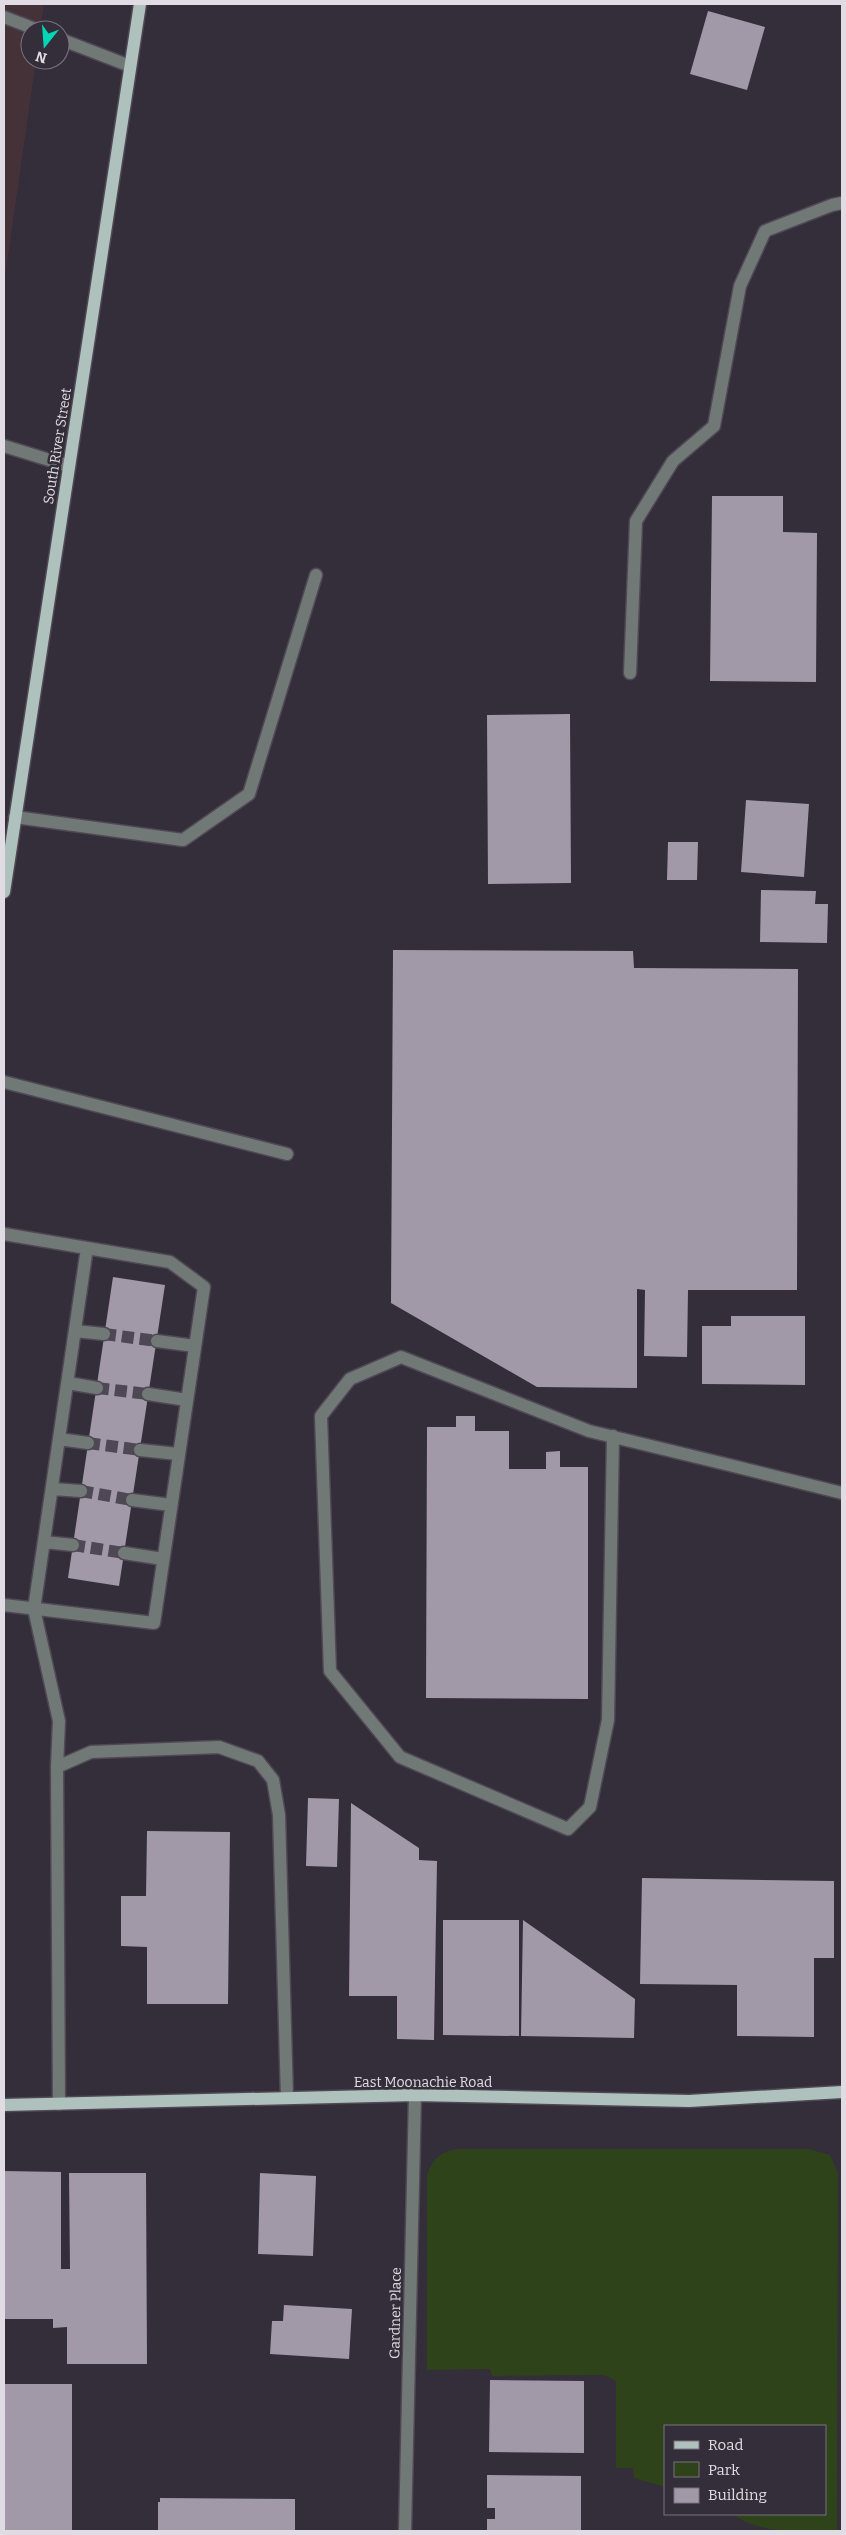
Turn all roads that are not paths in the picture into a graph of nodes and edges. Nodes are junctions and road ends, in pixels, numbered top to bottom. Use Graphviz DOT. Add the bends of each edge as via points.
graph roads {
  1 [pos="140,4"];
  2 [pos="4,16"];
  3 [pos="20,23"];
  4 [pos="70,43"];
  5 [pos="130,66"];
  6 [pos="842,203"];
  7 [pos="4,446"];
  8 [pos="69,466"];
  9 [pos="316,575"];
  10 [pos="630,674"];
  11 [pos="15,817"];
  12 [pos="4,892"];
  13 [pos="4,1082"];
  14 [pos="287,1154"];
  15 [pos="4,1234"];
  16 [pos="87,1248"];
  17 [pos="75,1331"];
  18 [pos="104,1334"];
  19 [pos="157,1341"];
  20 [pos="195,1346"];
  21 [pos="68,1383"];
  22 [pos="97,1388"];
  23 [pos="148,1394"];
  24 [pos="187,1400"];
  25 [pos="612,1436"];
  26 [pos="59,1439"];
  27 [pos="88,1443"];
  28 [pos="140,1450"];
  29 [pos="178,1454"];
  30 [pos="52,1489"];
  31 [pos="81,1491"];
  32 [pos="842,1493"];
  33 [pos="132,1500"];
  34 [pos="170,1505"];
  35 [pos="44,1542"];
  36 [pos="73,1545"];
  37 [pos="124,1553"];
  38 [pos="163,1559"];
  39 [pos="4,1606"];
  40 [pos="34,1609"];
  41 [pos="57,1767"];
  42 [pos="842,2092"];
  43 [pos="414,2095"];
  44 [pos="288,2098"];
  45 [pos="59,2104"];
  46 [pos="4,2105"];
  47 [pos="405,2531"];
  1 -- 5 [label="main road, South River Street"];
  2 -- 3 [label="street"];
  4 -- 5 [label="street"];
  5 -- 8 [label="main road, South River Street"];
  6 -- 10 [label="street" via="764,231 740,286 714,426 674,461 636,521"];
  7 -- 8 [label="street"];
  8 -- 11 [label="main road, South River Street"];
  9 -- 11 [label="street" via="249,794 183,840"];
  11 -- 12 [label="main road, South River Street"];
  13 -- 14 [label="street"];
  15 -- 16 [label="street"];
  16 -- 17 [label="street"];
  16 -- 20 [label="street" via="170,1262 204,1287"];
  17 -- 18 [label="street"];
  17 -- 21 [label="street"];
  19 -- 20 [label="street"];
  20 -- 24 [label="street"];
  21 -- 22 [label="street"];
  21 -- 26 [label="street"];
  23 -- 24 [label="street"];
  24 -- 29 [label="street"];
  25 -- 25 [label="street" via="589,1431 400,1357 350,1379 321,1416 330,1670 400,1757 568,1829 590,1807 608,1720"];
  25 -- 32 [label="street"];
  26 -- 27 [label="street"];
  26 -- 30 [label="street"];
  28 -- 29 [label="street"];
  29 -- 34 [label="street"];
  30 -- 31 [label="street"];
  30 -- 35 [label="street"];
  33 -- 34 [label="street"];
  34 -- 38 [label="street"];
  35 -- 36 [label="street"];
  35 -- 40 [label="street"];
  37 -- 38 [label="street"];
  38 -- 40 [label="street" via="154,1623"];
  39 -- 40 [label="street"];
  40 -- 41 [label="street" via="59,1722"];
  41 -- 44 [label="street" via="91,1752 219,1747 258,1761 273,1780 279,1815"];
  41 -- 45 [label="street"];
  42 -- 43 [label="main road, East Moonachie Road" via="689,2101"];
  43 -- 44 [label="main road, East Moonachie Road"];
  43 -- 47 [label="street, Gardner Place"];
  44 -- 45 [label="main road, East Moonachie Road"];
  45 -- 46 [label="main road, East Moonachie Road"];
}
